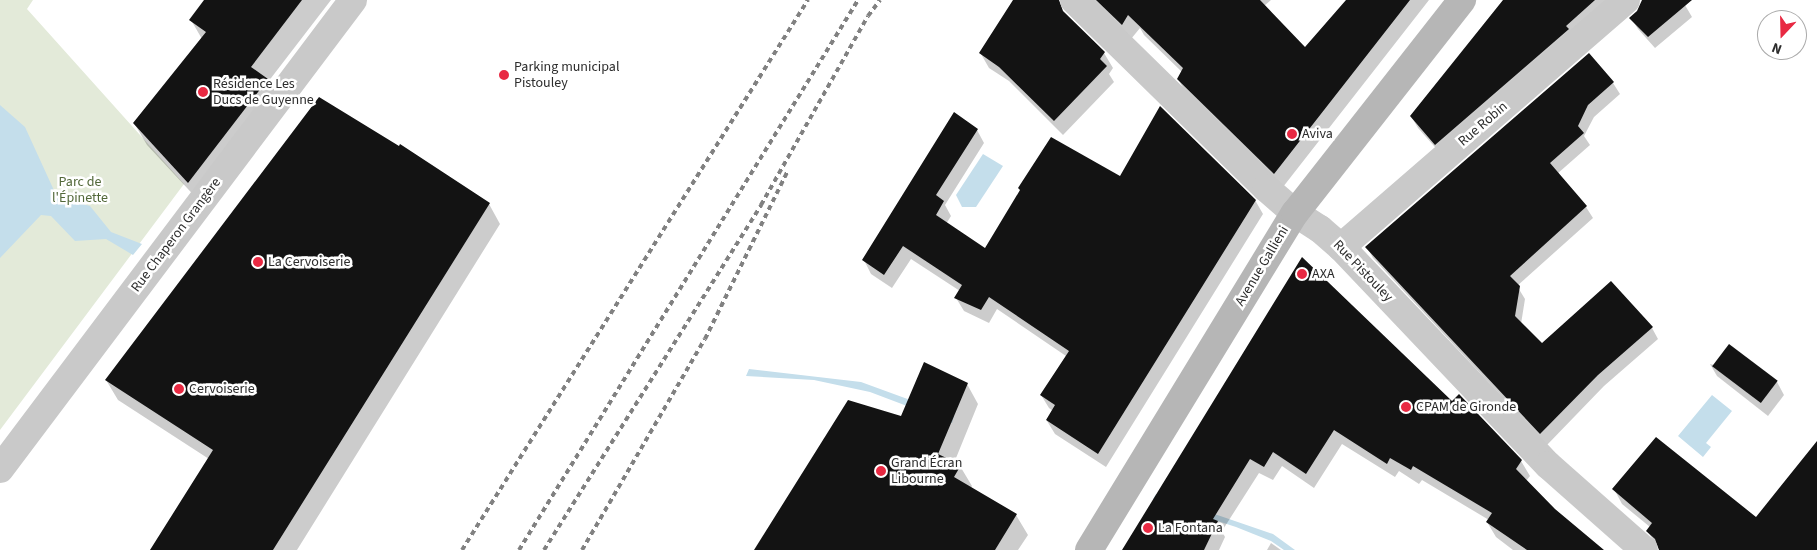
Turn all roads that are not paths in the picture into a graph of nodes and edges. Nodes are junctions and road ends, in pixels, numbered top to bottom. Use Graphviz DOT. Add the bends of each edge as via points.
graph roads {
  1 [pos="353,0"];
  2 [pos="1074,0"];
  3 [pos="1462,0"];
  4 [pos="1626,0"];
  5 [pos="1294,213"];
  6 [pos="1341,247"];
  7 [pos="0,470"];
  8 [pos="1088,550"];
  9 [pos="1644,550"];
  1 -- 7 [label="street, Rue Chaperon Grangère"];
  2 -- 5 [label="street, Rue Pistouley"];
  3 -- 5 [label="main road, Avenue Gallieni"];
  4 -- 6 [label="street, Rue Robin"];
  5 -- 6 [label="street, Rue Pistouley"];
  5 -- 8 [label="main road, Avenue Gallieni"];
  6 -- 9 [label="street, Rue Pistouley" via="1548,465"];
}
